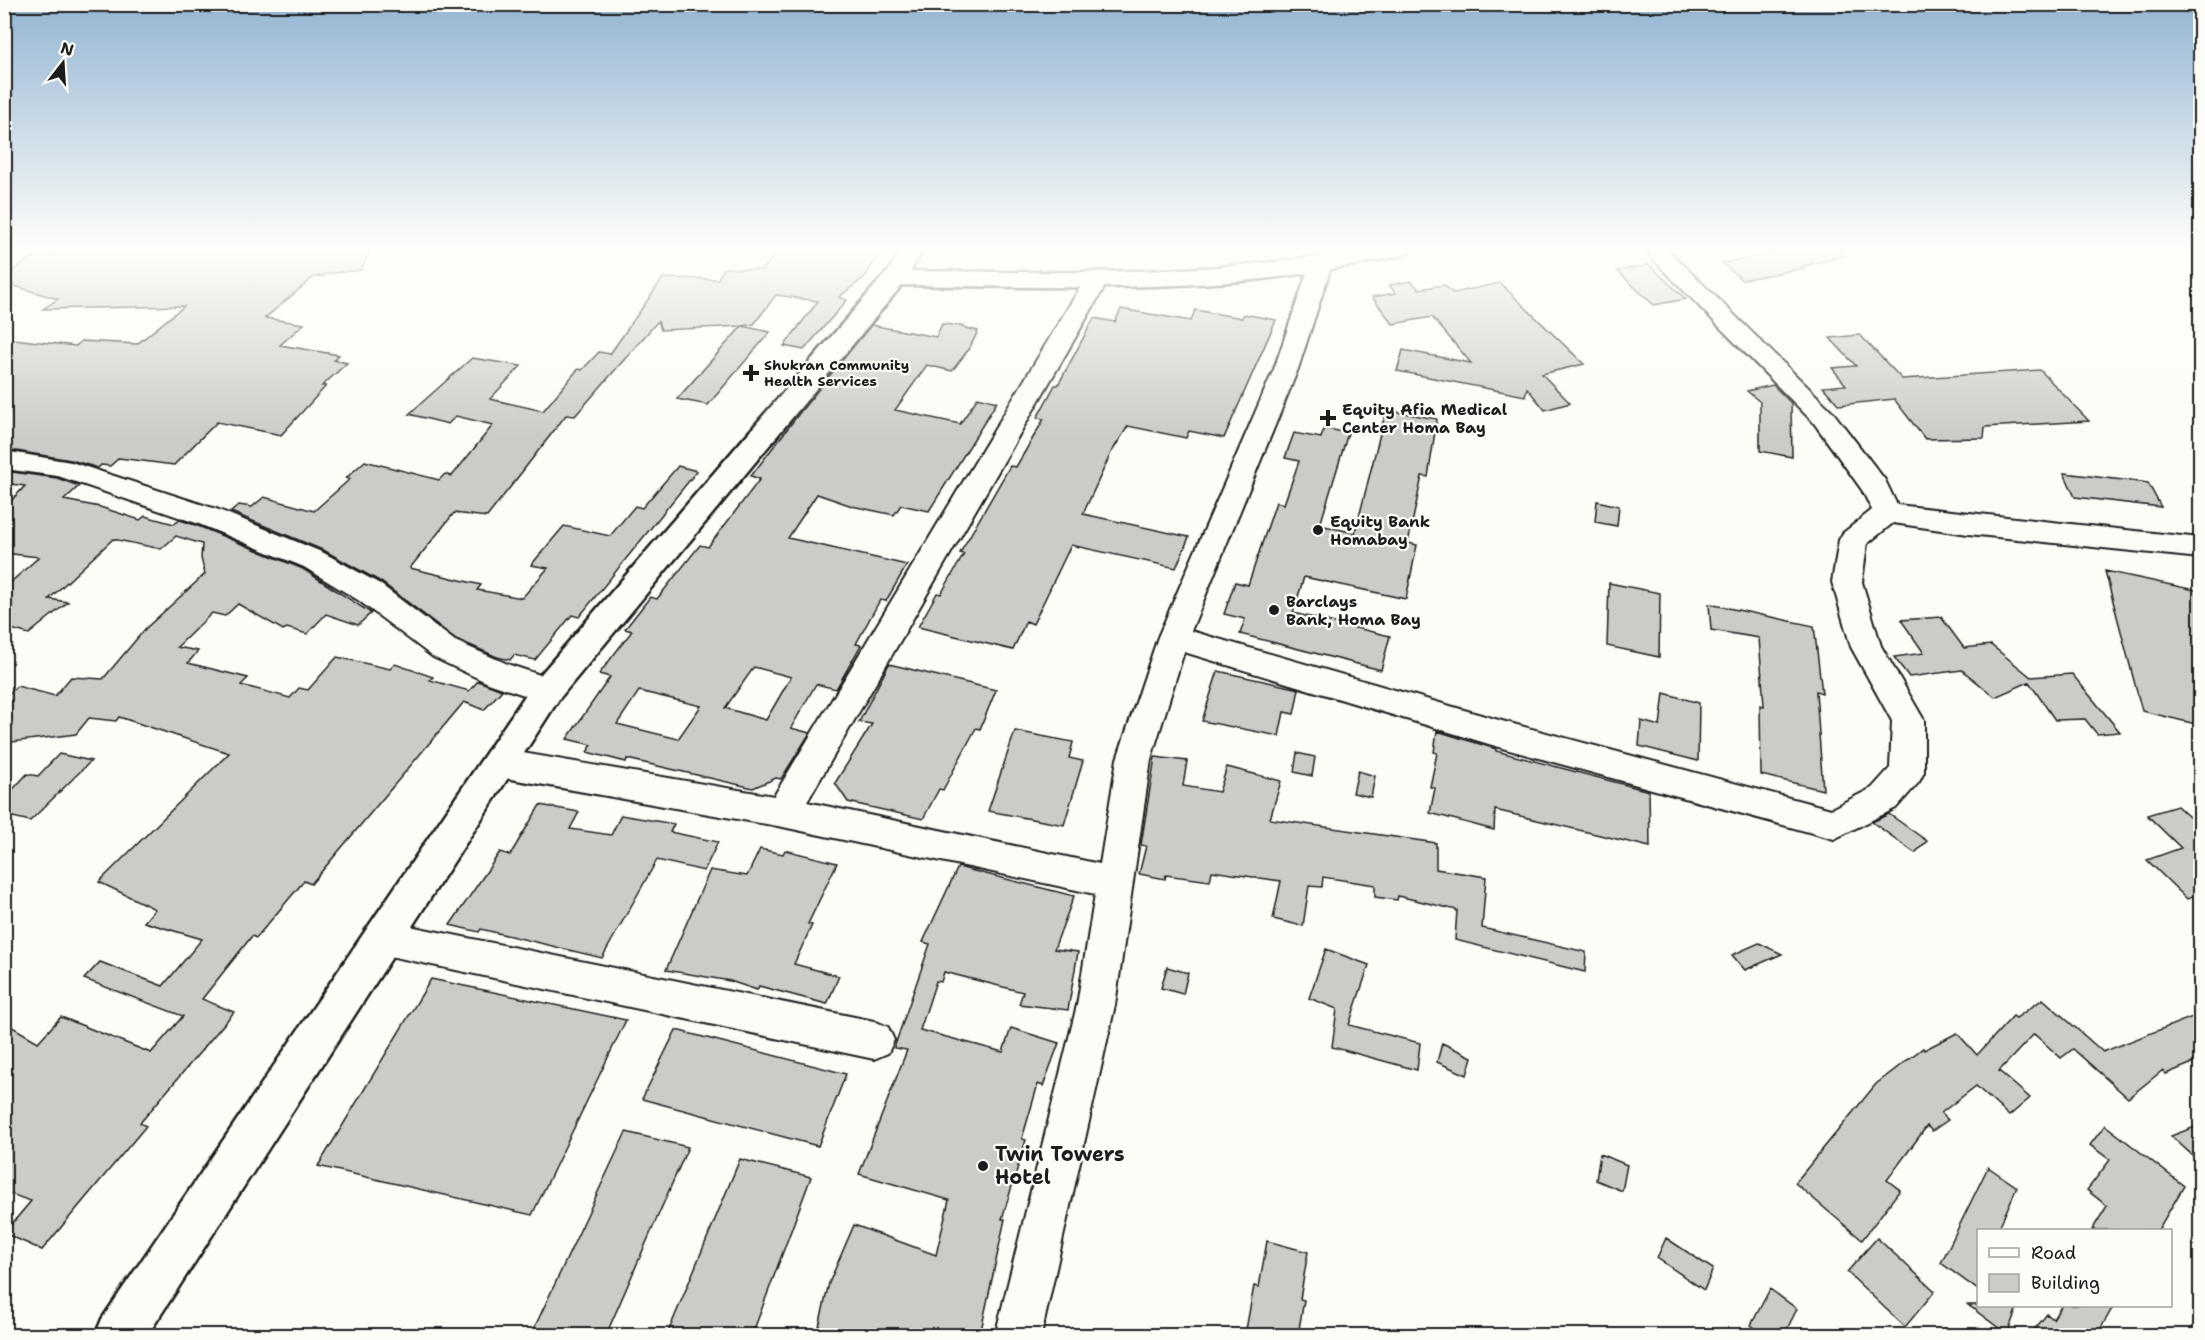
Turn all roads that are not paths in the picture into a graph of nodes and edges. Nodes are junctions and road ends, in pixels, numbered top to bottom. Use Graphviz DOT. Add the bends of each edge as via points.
graph roads {
  1 [pos="864,312"];
  2 [pos="1078,312"];
  3 [pos="1305,312"];
  4 [pos="1717,312"];
  5 [pos="4,460"];
  6 [pos="1887,513"];
  7 [pos="2200,548"];
  8 [pos="1173,637"];
  9 [pos="547,690"];
  10 [pos="499,763"];
  11 [pos="783,812"];
  12 [pos="1116,883"];
  13 [pos="385,938"];
  14 [pos="874,1040"];
  15 [pos="119,1335"];
  16 [pos="1018,1335"];
  1 -- 9 [label="highway"];
  2 -- 11 [label="street"];
  3 -- 8 [label="street" via="1286,369"];
  4 -- 6 [label="street" via="1824,417 1875,487"];
  5 -- 9 [label="street" via="84,475 209,517 314,560 369,592 444,649"];
  6 -- 7 [label="street"];
  6 -- 8 [label="street" via="1853,540 1847,582 1866,647 1908,720 1907,772 1884,798 1834,824 1440,718"];
  8 -- 12 [label="street" via="1134,759"];
  9 -- 10 [label="highway"];
  10 -- 11 [label="street"];
  10 -- 13 [label="highway"];
  11 -- 12 [label="street"];
  12 -- 16 [label="street" via="1096,1005"];
  13 -- 14 [label="street"];
  13 -- 15 [label="highway"];
}
